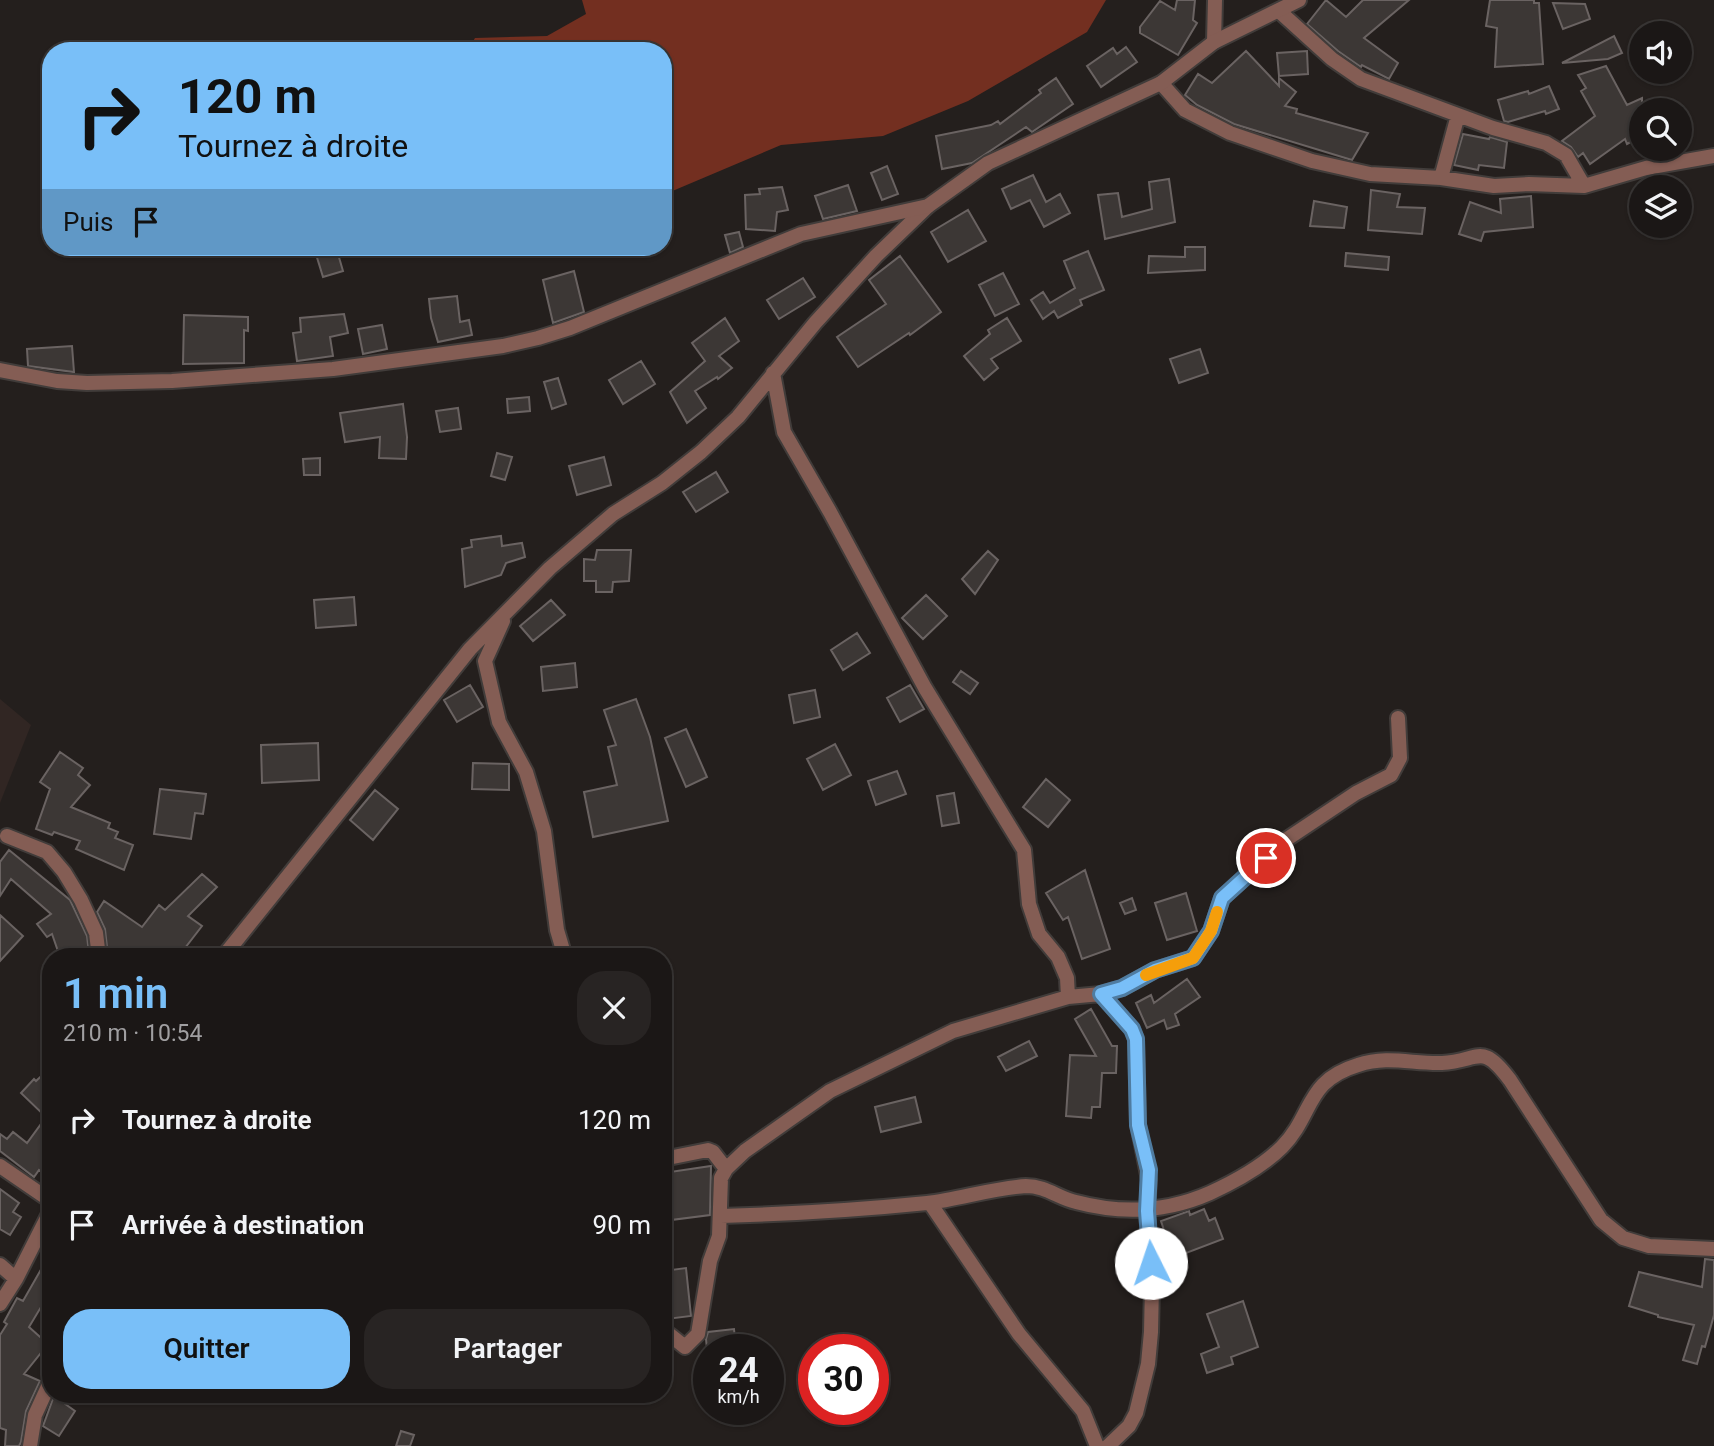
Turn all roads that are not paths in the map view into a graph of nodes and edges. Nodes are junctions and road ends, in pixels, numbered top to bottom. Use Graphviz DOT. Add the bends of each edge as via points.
graph roads {
  1 [pos="1215,0"];
  2 [pos="1299,0"];
  3 [pos="1279,11"];
  4 [pos="1214,43"];
  5 [pos="1161,83"];
  6 [pos="1458,115"];
  7 [pos="1714,156"];
  8 [pos="1441,178"];
  9 [pos="1584,186"];
  10 [pos="928,206"];
  11 [pos="0,370"];
  12 [pos="773,373"];
  13 [pos="508,610"];
  14 [pos="1398,718"];
  15 [pos="7,836"];
  16 [pos="98,948"];
  17 [pos="230,948"];
  18 [pos="562,948"];
  19 [pos="1101,994"];
  20 [pos="1068,996"];
  21 [pos="672,1157"];
  22 [pos="0,1166"];
  23 [pos="726,1169"];
  24 [pos="42,1195"];
  25 [pos="930,1203"];
  26 [pos="1147,1211"];
  27 [pos="721,1216"];
  28 [pos="42,1228"];
  29 [pos="1714,1249"];
  30 [pos="0,1265"];
  31 [pos="16,1279"];
  32 [pos="0,1304"];
  33 [pos="672,1337"];
  34 [pos="42,1400"];
  35 [pos="30,1446"];
  36 [pos="1097,1446"];
  37 [pos="1108,1446"];
  1 -- 4 [label="street"];
  2 -- 3 [label="street"];
  3 -- 4 [label="street"];
  3 -- 6 [label="street" via="1345,70"];
  4 -- 5 [label="street"];
  5 -- 8 [label="street" via="1185,110 1205,121 1312,161 1370,174"];
  5 -- 10 [label="street" via="988,163"];
  6 -- 8 [label="street"];
  6 -- 9 [label="street" via="1546,143 1566,155"];
  7 -- 9 [label="street" via="1646,167"];
  8 -- 9 [label="street" via="1494,186"];
  10 -- 11 [label="street" via="802,234 570,328 503,345 333,369 172,381 87,383"];
  10 -- 12 [label="street" via="861,273"];
  12 -- 13 [label="street" via="738,418 701,452 613,514"];
  12 -- 20 [label="street" via="784,432 925,688 1024,850 1030,904 1039,934 1058,957"];
  13 -- 17 [label="street" via="470,649"];
  13 -- 18 [label="street" via="485,661 499,722 526,772 544,831"];
  14 -- 19 [label="street" via="1400,758 1391,775 1284,841 1222,898 1211,931 1193,958"];
  15 -- 16 [label="street" via="47,852 64,872 96,933"];
  19 -- 20 [label="street"];
  19 -- 26 [label="street" via="1136,1039 1138,1125 1149,1180"];
  20 -- 23 [label="street" via="953,1031 847,1082 745,1151"];
  21 -- 23 [label="street" via="708,1150"];
  22 -- 24 [label="street"];
  23 -- 27 [label="street" via="721,1178"];
  25 -- 26 [label="street" via="1031,1186 1109,1209"];
  25 -- 27 [label="street"];
  25 -- 36 [label="street" via="1019,1334 1083,1411"];
  26 -- 29 [label="street" via="1209,1193 1250,1171 1281,1148 1318,1089 1343,1070 1389,1059 1425,1064 1486,1056 1497,1062 1510,1080 1601,1220 1623,1238 1648,1246"];
  26 -- 37 [label="street" via="1152,1286 1148,1364 1136,1413"];
  27 -- 33 [label="street" via="698,1334 685,1347"];
  28 -- 31 [label="street"];
  30 -- 31 [label="street"];
  31 -- 32 [label="street"];
  34 -- 35 [label="street"];
}
